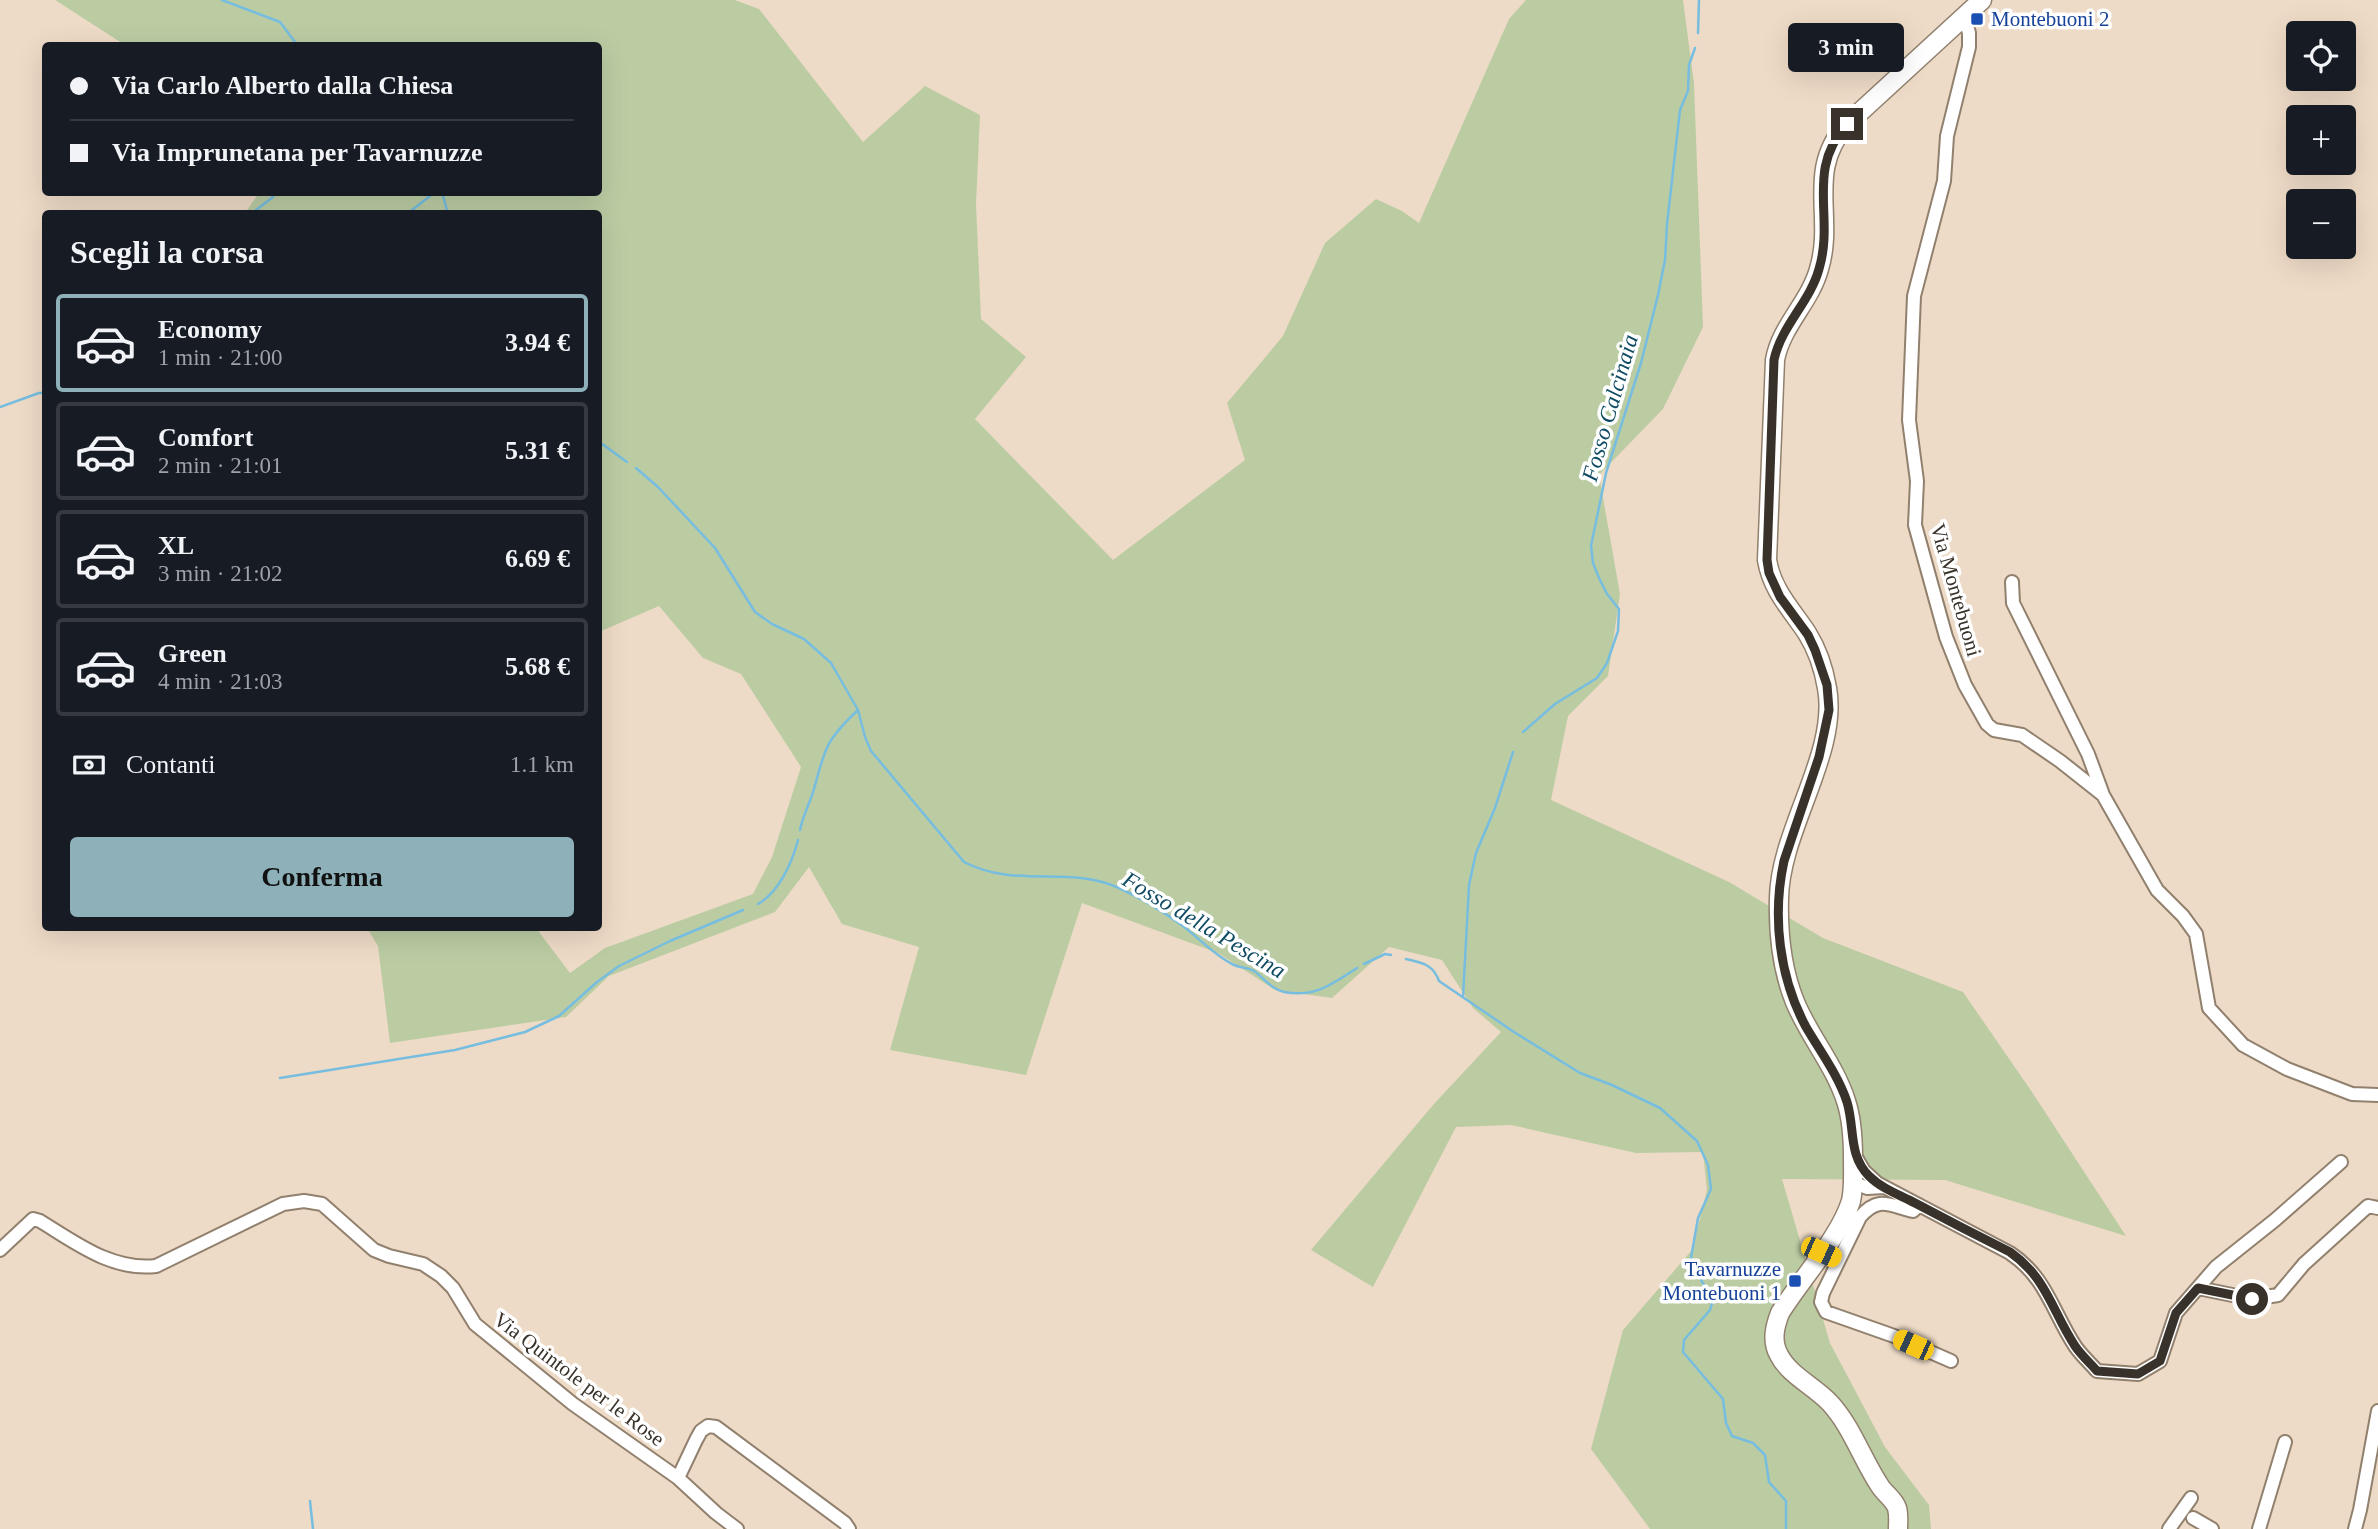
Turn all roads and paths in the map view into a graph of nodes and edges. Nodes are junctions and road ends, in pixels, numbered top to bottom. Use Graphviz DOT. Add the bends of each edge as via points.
graph roads {
  1 [pos="1982,0"];
  2 [pos="1964,16"];
  3 [pos="2012,582"];
  4 [pos="2103,795"];
  5 [pos="2378,1095"];
  6 [pos="1853,1153"];
  7 [pos="2341,1162"];
  8 [pos="1853,1182"];
  9 [pos="1877,1186"];
  10 [pos="1850,1202"];
  11 [pos="1919,1205"];
  12 [pos="2378,1208"];
  13 [pos="0,1250"];
  14 [pos="1821,1252"];
  15 [pos="1839,1260"];
  16 [pos="2198,1288"];
  17 [pos="1951,1361"];
  18 [pos="2378,1411"];
  19 [pos="2285,1442"];
  20 [pos="678,1478"];
  21 [pos="2191,1498"];
  22 [pos="2193,1518"];
  23 [pos="737,1529"];
  24 [pos="849,1529"];
  25 [pos="1898,1529"];
  26 [pos="2169,1529"];
  27 [pos="2212,1529"];
  28 [pos="2259,1529"];
  29 [pos="2355,1529"];
  1 -- 2 [label="main road"];
  2 -- 4 [label="street, Via Montebuoni" via="1969,47 1947,136 1940,201 1914,296 1909,420 1917,481 1916,526 1946,637 1980,714 1994,730 2022,735"];
  2 -- 6 [label="main road" via="1847,124 1832,144 1824,169 1820,267 1774,360 1769,573 1815,650 1827,685 1829,710 1819,757 1784,861 1780,932 1794,1000 1847,1102"];
  3 -- 4 [label="street" via="2013,603 2088,754"];
  4 -- 5 [label="street, Via Montebuoni" via="2157,890 2196,934 2209,1008 2243,1045 2287,1069 2352,1094"];
  6 -- 8 [label="main road"];
  6 -- 9 [label="street"];
  7 -- 16 [label="street" via="2216,1266"];
  8 -- 9 [label="street"];
  8 -- 10 [label="main road"];
  9 -- 10 [label="street"];
  9 -- 11 [label="street"];
  10 -- 14 [label="main road"];
  11 -- 15 [label="street" via="1913,1211 1882,1203 1867,1210"];
  11 -- 16 [label="street" via="2026,1263 2076,1347 2097,1371 2138,1374 2160,1361 2176,1313"];
  12 -- 16 [label="street" via="2368,1206 2304,1264 2278,1295 2252,1299"];
  13 -- 20 [label="street, Via Quintole per le Rose" via="33,1219 122,1265 156,1266 284,1204 322,1204 374,1250 423,1264 441,1276 475,1324 573,1404"];
  14 -- 15 [label="street"];
  14 -- 25 [label="main road" via="1780,1313 1775,1328 1777,1352 1842,1419 1880,1487 1895,1503"];
  15 -- 17 [label="street" via="1822,1293 1825,1312"];
  18 -- 29 [label="street"];
  19 -- 28 [label="street"];
  20 -- 23 [label="street, Via Quintole per le Rose"];
  20 -- 24 [label="street" via="701,1431 716,1426"];
  21 -- 26 [label="street"];
  22 -- 27 [label="street"];
}
